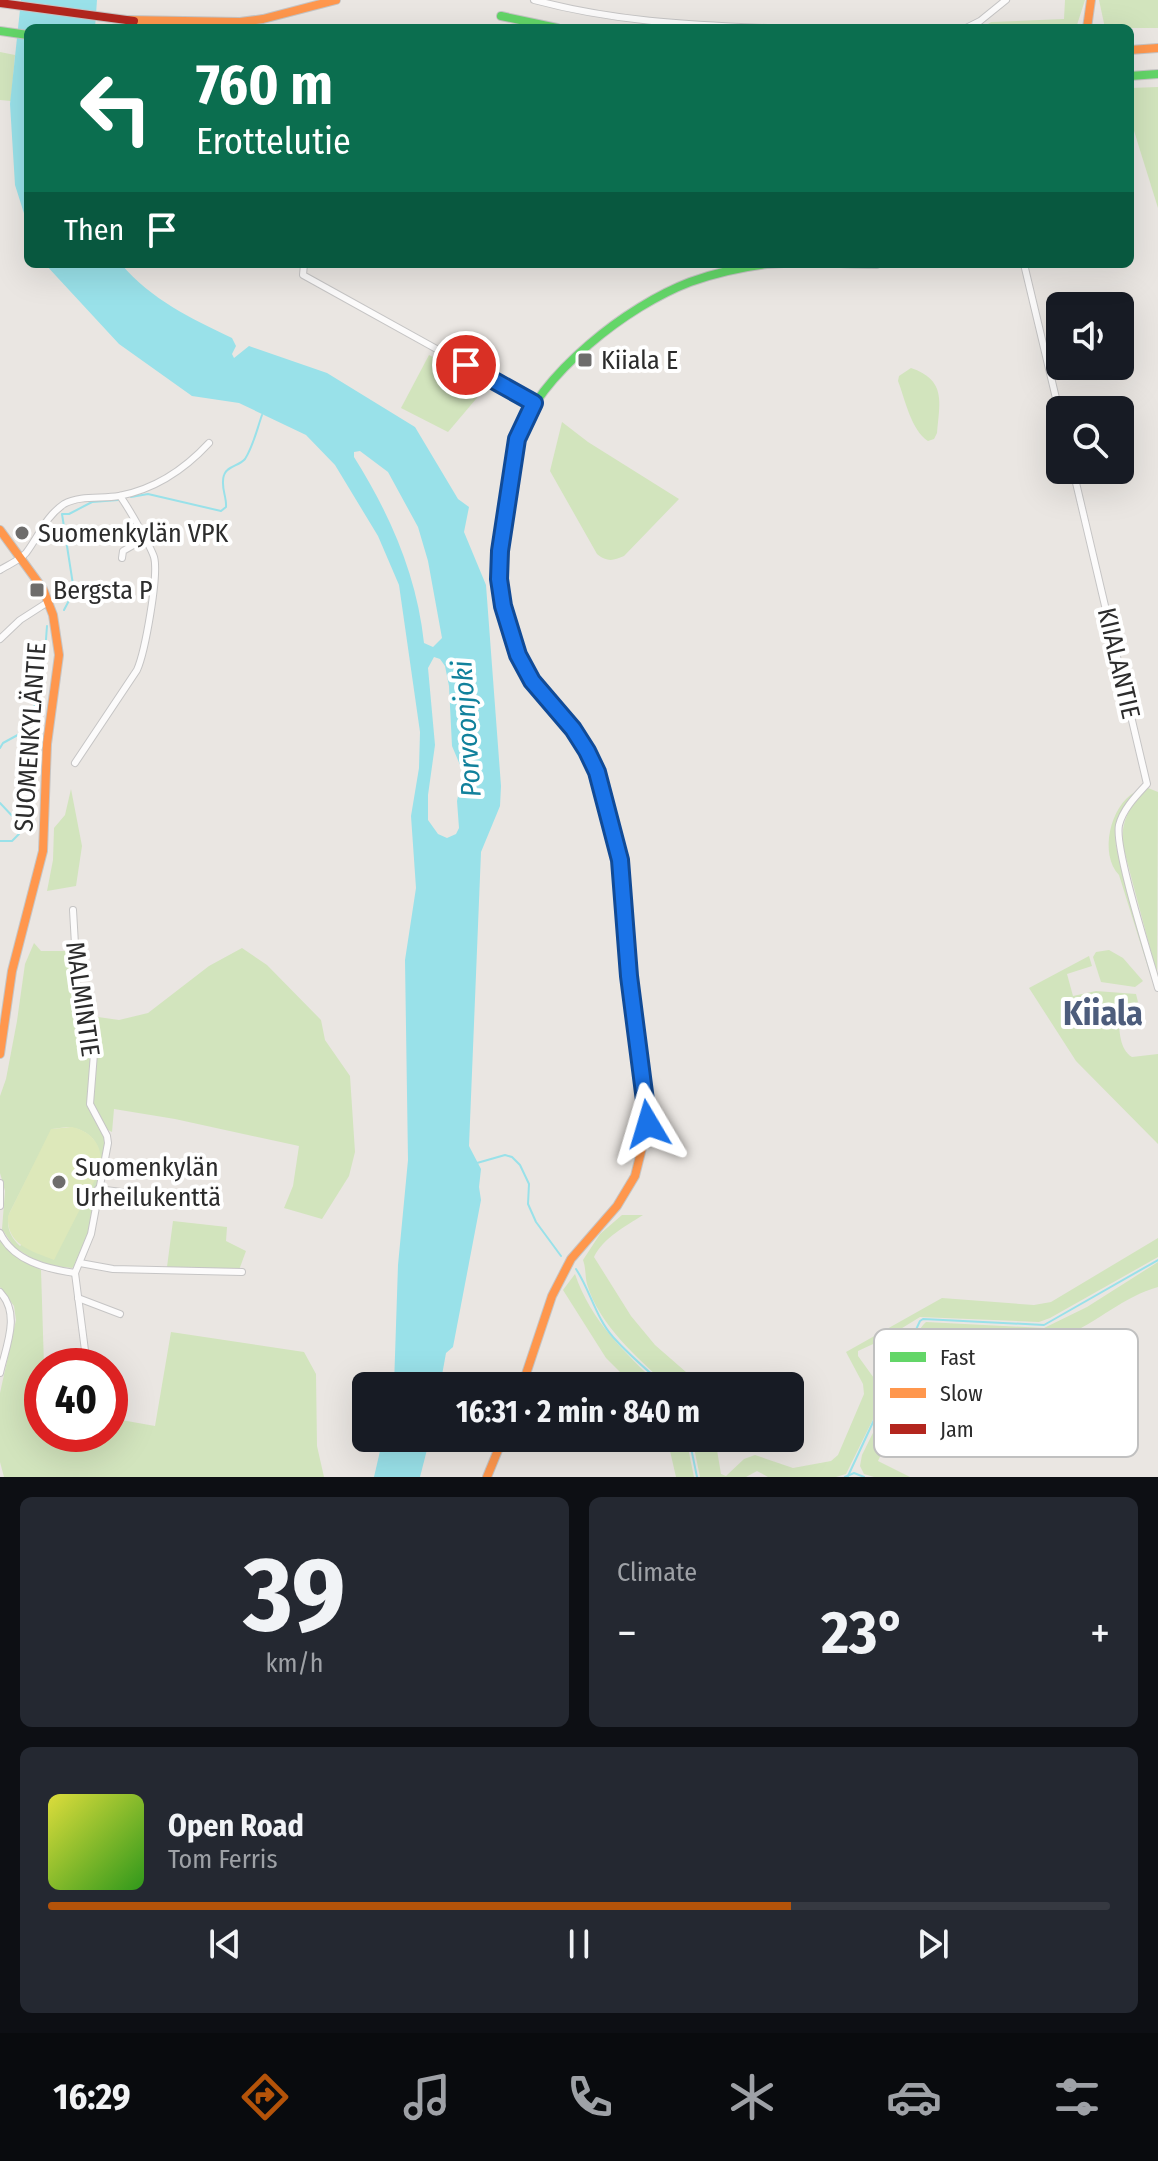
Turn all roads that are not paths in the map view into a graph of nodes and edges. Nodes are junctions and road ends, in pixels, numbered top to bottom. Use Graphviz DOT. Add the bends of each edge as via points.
graph roads {
  1 [pos="336,0"];
  2 [pos="534,0"];
  3 [pos="1006,0"];
  4 [pos="1091,0"];
  5 [pos="4,4"];
  6 [pos="501,16"];
  7 [pos="127,20"];
  8 [pos="167,24"];
  9 [pos="538,24"];
  10 [pos="667,24"];
  11 [pos="974,24"];
  12 [pos="1088,24"];
  13 [pos="2,31"];
  14 [pos="24,34"];
  15 [pos="1158,48"];
  16 [pos="1134,50"];
  17 [pos="1158,74"];
  18 [pos="1134,76"];
  19 [pos="304,268"];
  20 [pos="746,268"];
  21 [pos="1025,268"];
  22 [pos="1055,396"];
  23 [pos="534,403"];
  24 [pos="209,443"];
  25 [pos="1076,484"];
  26 [pos="120,496"];
  27 [pos="0,530"];
  28 [pos="144,539"];
  29 [pos="22,557"];
  30 [pos="122,558"];
  31 [pos="0,570"];
  32 [pos="48,602"];
  33 [pos="0,639"];
  34 [pos="75,763"];
  35 [pos="73,910"];
  36 [pos="1158,988"];
  37 [pos="0,1054"];
  38 [pos="0,1183"];
  39 [pos="98,1189"];
  40 [pos="129,1193"];
  41 [pos="0,1206"];
  42 [pos="0,1233"];
  43 [pos="80,1263"];
  44 [pos="242,1272"];
  45 [pos="75,1273"];
  46 [pos="0,1292"];
  47 [pos="78,1298"];
  48 [pos="120,1314"];
  49 [pos="85,1348"];
  50 [pos="527,1372"];
  51 [pos="0,1373"];
  52 [pos="497,1452"];
  53 [pos="487,1477"];
  1 -- 7 [label="main road" via="240,22"];
  2 -- 10 [label="street" via="577,12"];
  3 -- 11 [label="street"];
  4 -- 12 [label="main road"];
  5 -- 7 [label="main road"];
  6 -- 9 [label="main road"];
  7 -- 8 [label="main road"];
  13 -- 14 [label="main road"];
  15 -- 16 [label="main road"];
  17 -- 18 [label="main road"];
  19 -- 23 [label="street" via="303,275"];
  20 -- 23 [label="main road" via="690,282 651,301 571,362"];
  21 -- 22 [label="street"];
  23 -- 50 [label="main road" via="517,439 500,551 503,606 532,681 573,729 597,772 620,860 648,1124 635,1176 617,1206 571,1259 552,1296"];
  24 -- 26 [label="street" via="160,483"];
  25 -- 36 [label="street, KIIALANTIE" via="1147,784 1118,829"];
  26 -- 28 [label="street"];
  26 -- 29 [label="street" via="65,504 46,520"];
  27 -- 29 [label="main road, SUOMENKYLÄNTIE"];
  28 -- 30 [label="street" via="123,551"];
  28 -- 34 [label="street" via="155,571 139,664"];
  29 -- 31 [label="street"];
  29 -- 32 [label="main road, SUOMENKYLÄNTIE"];
  32 -- 33 [label="street"];
  32 -- 37 [label="main road, SUOMENKYLÄNTIE" via="59,655 47,744 43,851 12,971"];
  35 -- 39 [label="street, MALMINTIE" via="78,996 95,1041 90,1104 108,1143"];
  38 -- 41 [label="street"];
  39 -- 40 [label="street"];
  39 -- 43 [label="street, MALMINTIE"];
  42 -- 45 [label="street" via="10,1248 33,1262"];
  43 -- 44 [label="street" via="113,1269"];
  43 -- 45 [label="street, MALMINTIE"];
  45 -- 47 [label="street"];
  46 -- 51 [label="street" via="12,1319"];
  47 -- 48 [label="street"];
  47 -- 49 [label="street"];
  52 -- 53 [label="main road"];
}
